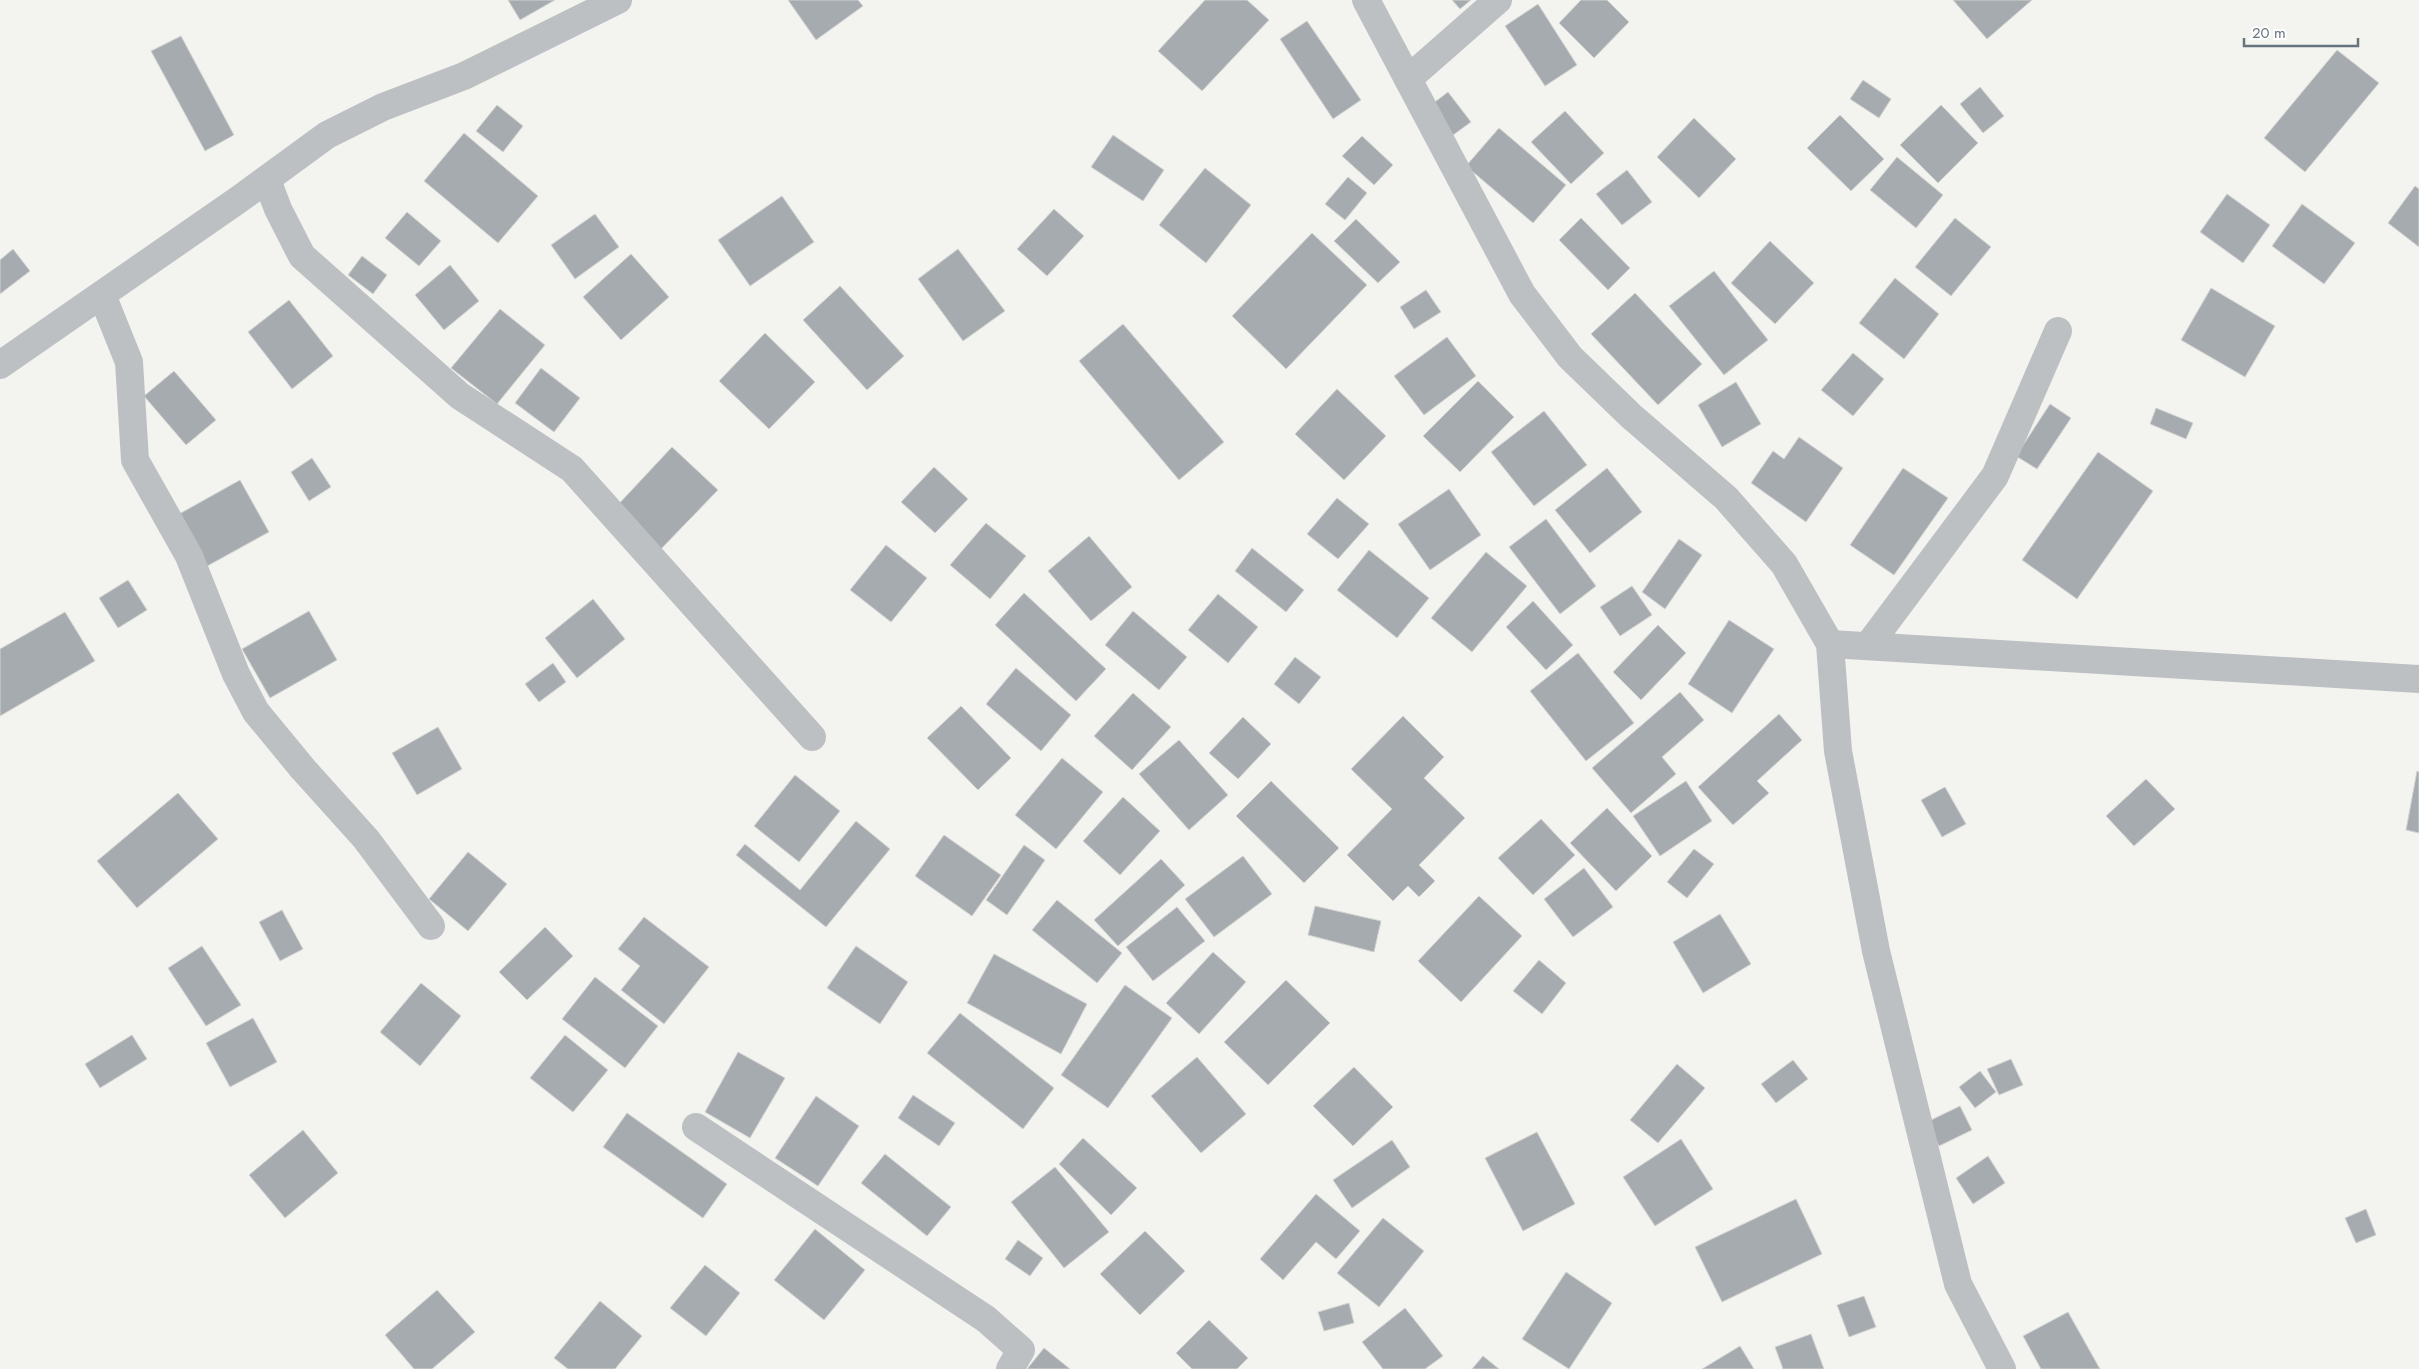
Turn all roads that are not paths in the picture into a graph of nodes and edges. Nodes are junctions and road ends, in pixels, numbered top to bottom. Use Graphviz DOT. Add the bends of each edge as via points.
graph roads {
  1 [pos="618,0"];
  2 [pos="1366,0"];
  3 [pos="1498,0"];
  4 [pos="1408,79"];
  5 [pos="267,180"];
  6 [pos="238,200"];
  7 [pos="278,209"];
  8 [pos="102,295"];
  9 [pos="2058,331"];
  10 [pos="0,365"];
  11 [pos="1830,644"];
  12 [pos="1868,646"];
  13 [pos="2419,679"];
  14 [pos="812,737"];
  15 [pos="430,926"];
  16 [pos="696,1127"];
  17 [pos="1010,1369"];
  18 [pos="2002,1369"];
  1 -- 5 [label="street" via="464,76 383,107 327,135"];
  2 -- 4 [label="street"];
  3 -- 4 [label="street"];
  4 -- 11 [label="street" via="1522,294 1570,357 1631,416 1726,498 1784,564"];
  5 -- 6 [label="street"];
  5 -- 7 [label="street"];
  6 -- 7 [label="street"];
  6 -- 8 [label="street"];
  7 -- 14 [label="street" via="302,256 460,396 572,469"];
  8 -- 10 [label="street"];
  8 -- 15 [label="street" via="129,362 135,460 189,556 244,690 256,712 366,839"];
  9 -- 12 [label="street" via="1996,476"];
  11 -- 12 [label="street"];
  11 -- 18 [label="street" via="1838,751 1876,951 1958,1284"];
  12 -- 13 [label="street"];
  16 -- 17 [label="street" via="986,1319 1021,1350"];
}
